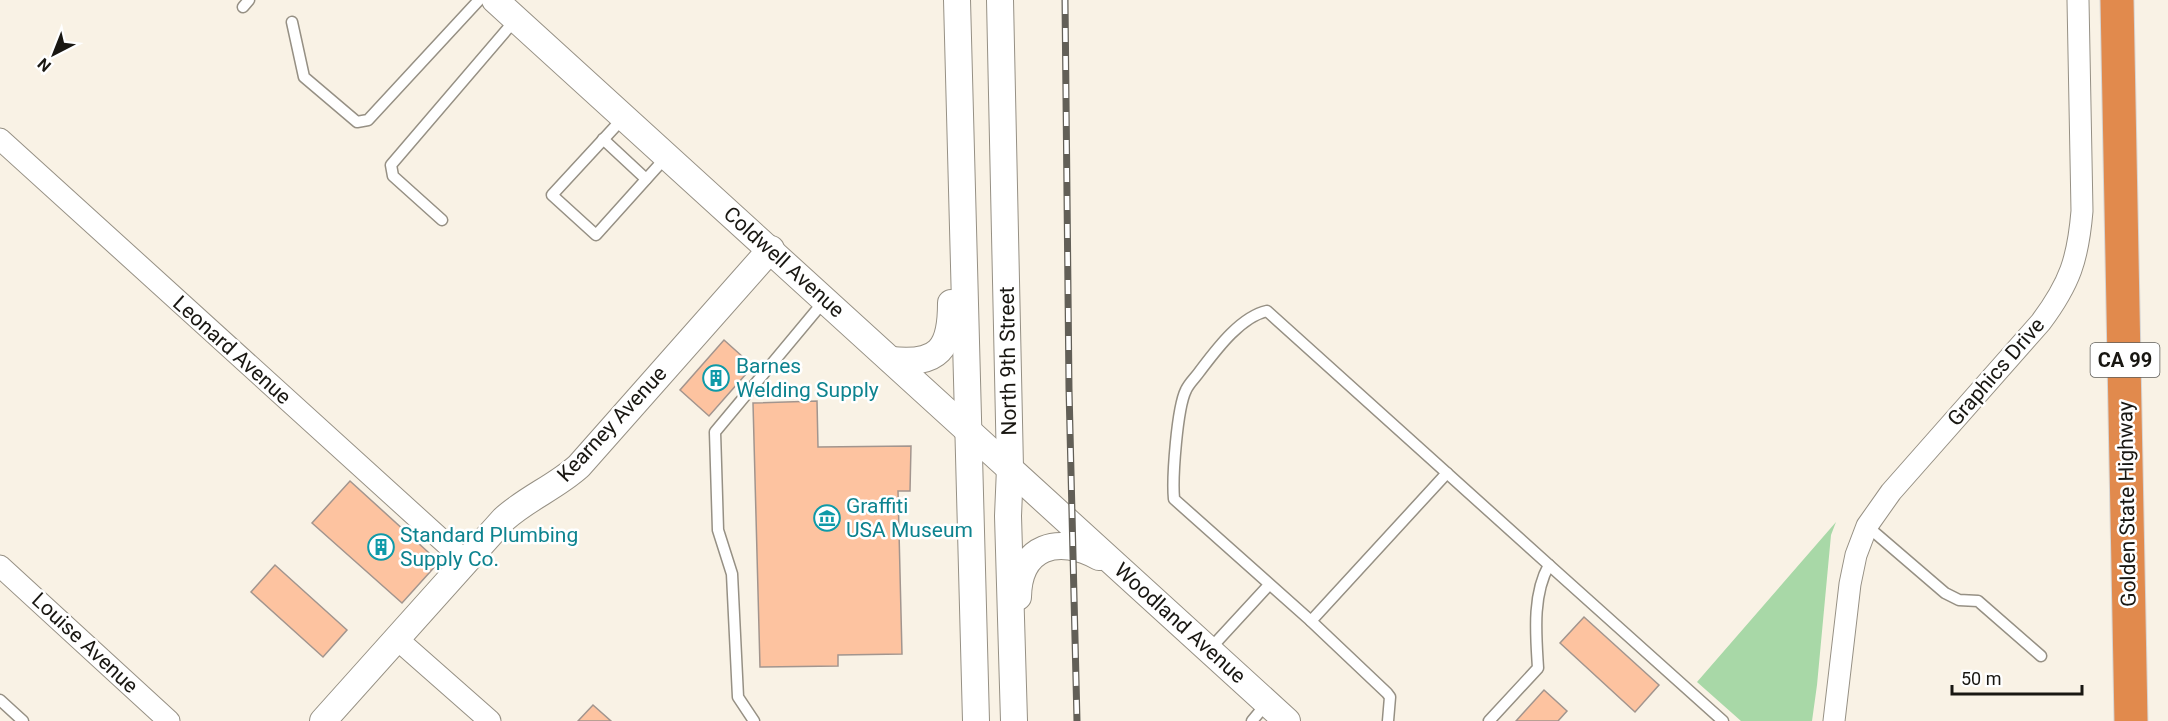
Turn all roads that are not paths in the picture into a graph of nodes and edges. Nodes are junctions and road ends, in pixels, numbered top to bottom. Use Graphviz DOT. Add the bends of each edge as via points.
graph roads {
  1 [pos="479,0"];
  2 [pos="495,0"];
  3 [pos="957,0"];
  4 [pos="1000,0"];
  5 [pos="2078,0"];
  6 [pos="2117,0"];
  7 [pos="516,19"];
  8 [pos="292,22"];
  9 [pos="624,117"];
  10 [pos="0,139"];
  11 [pos="603,139"];
  12 [pos="667,156"];
  13 [pos="646,179"];
  14 [pos="963,213"];
  15 [pos="442,220"];
  16 [pos="771,249"];
  17 [pos="826,299"];
  18 [pos="891,360"];
  19 [pos="969,432"];
  20 [pos="1010,468"];
  21 [pos="1447,473"];
  22 [pos="1072,524"];
  23 [pos="1867,526"];
  24 [pos="465,561"];
  25 [pos="1550,565"];
  26 [pos="0,566"];
  27 [pos="1117,566"];
  28 [pos="1269,585"];
  29 [pos="1311,621"];
  30 [pos="397,639"];
  31 [pos="1209,650"];
  32 [pos="2041,656"];
  33 [pos="1013,682"];
  34 [pos="0,700"];
  35 [pos="1260,712"];
  36 [pos="22,721"];
  37 [pos="169,721"];
  38 [pos="323,721"];
  39 [pos="490,721"];
  40 [pos="754,721"];
  41 [pos="976,721"];
  42 [pos="1014,721"];
  43 [pos="1287,721"];
  44 [pos="1388,721"];
  45 [pos="1489,721"];
  46 [pos="1723,721"];
  47 [pos="1834,721"];
  48 [pos="2131,721"];
  1 -- 8 [label="lane" via="368,120 357,122 304,77"];
  2 -- 7 [label="street, Coldwell Avenue"];
  3 -- 14 [label="street, North 9th Street"];
  4 -- 20 [label="street, North 9th Street"];
  5 -- 23 [label="street, Graphics Drive" via="2082,211 2072,272 2041,322 1891,492"];
  6 -- 48 [label="highway, Golden State Highway / CA 99"];
  7 -- 9 [label="street, Coldwell Avenue"];
  7 -- 15 [label="lane" via="391,165 393,176"];
  9 -- 11 [label="lane"];
  9 -- 12 [label="street, Coldwell Avenue"];
  10 -- 24 [label="street, Leonard Avenue"];
  11 -- 13 [label="lane"];
  11 -- 13 [label="lane" via="552,195 596,235"];
  12 -- 13 [label="lane"];
  12 -- 16 [label="street, Coldwell Avenue"];
  14 -- 18 [label="street" via="950,236 948,338 938,351 923,359"];
  14 -- 19 [label="street, North 9th Street"];
  16 -- 17 [label="street, Coldwell Avenue"];
  16 -- 24 [label="street, Kearney Avenue" via="579,466 515,509"];
  17 -- 18 [label="street, Coldwell Avenue"];
  17 -- 40 [label="lane" via="715,432 718,530 732,574 738,698"];
  18 -- 19 [label="street, Coldwell Avenue"];
  19 -- 20 [label="street, Coldwell Avenue"];
  19 -- 41 [label="street, North 9th Street"];
  20 -- 22 [label="street, Coldwell Avenue"];
  20 -- 33 [label="street, North 9th Street"];
  21 -- 25 [label="lane"];
  21 -- 28 [label="lane" via="1267,311 1256,313 1224,340 1185,390 1173,484 1174,499"];
  21 -- 29 [label="lane"];
  22 -- 27 [label="street, Woodland Avenue"];
  23 -- 32 [label="lane" via="1945,593 1959,600 1978,601"];
  23 -- 47 [label="street, Graphics Drive" via="1850,584"];
  24 -- 30 [label="street, Kearney Avenue"];
  25 -- 45 [label="lane" via="1539,590 1538,668"];
  25 -- 46 [label="lane"];
  26 -- 37 [label="street, Louise Avenue"];
  27 -- 31 [label="street, Woodland Avenue"];
  27 -- 33 [label="street" via="1073,546 1047,547 1032,557 1024,568 1018,592 1018,675"];
  28 -- 29 [label="lane"];
  28 -- 31 [label="lane"];
  29 -- 44 [label="lane" via="1387,693"];
  30 -- 38 [label="street, Kearney Avenue"];
  30 -- 39 [label="street"];
  31 -- 35 [label="street, Woodland Avenue"];
  33 -- 42 [label="street, North 9th Street"];
  34 -- 36 [label="lane"];
  35 -- 43 [label="street, Woodland Avenue"];
}
